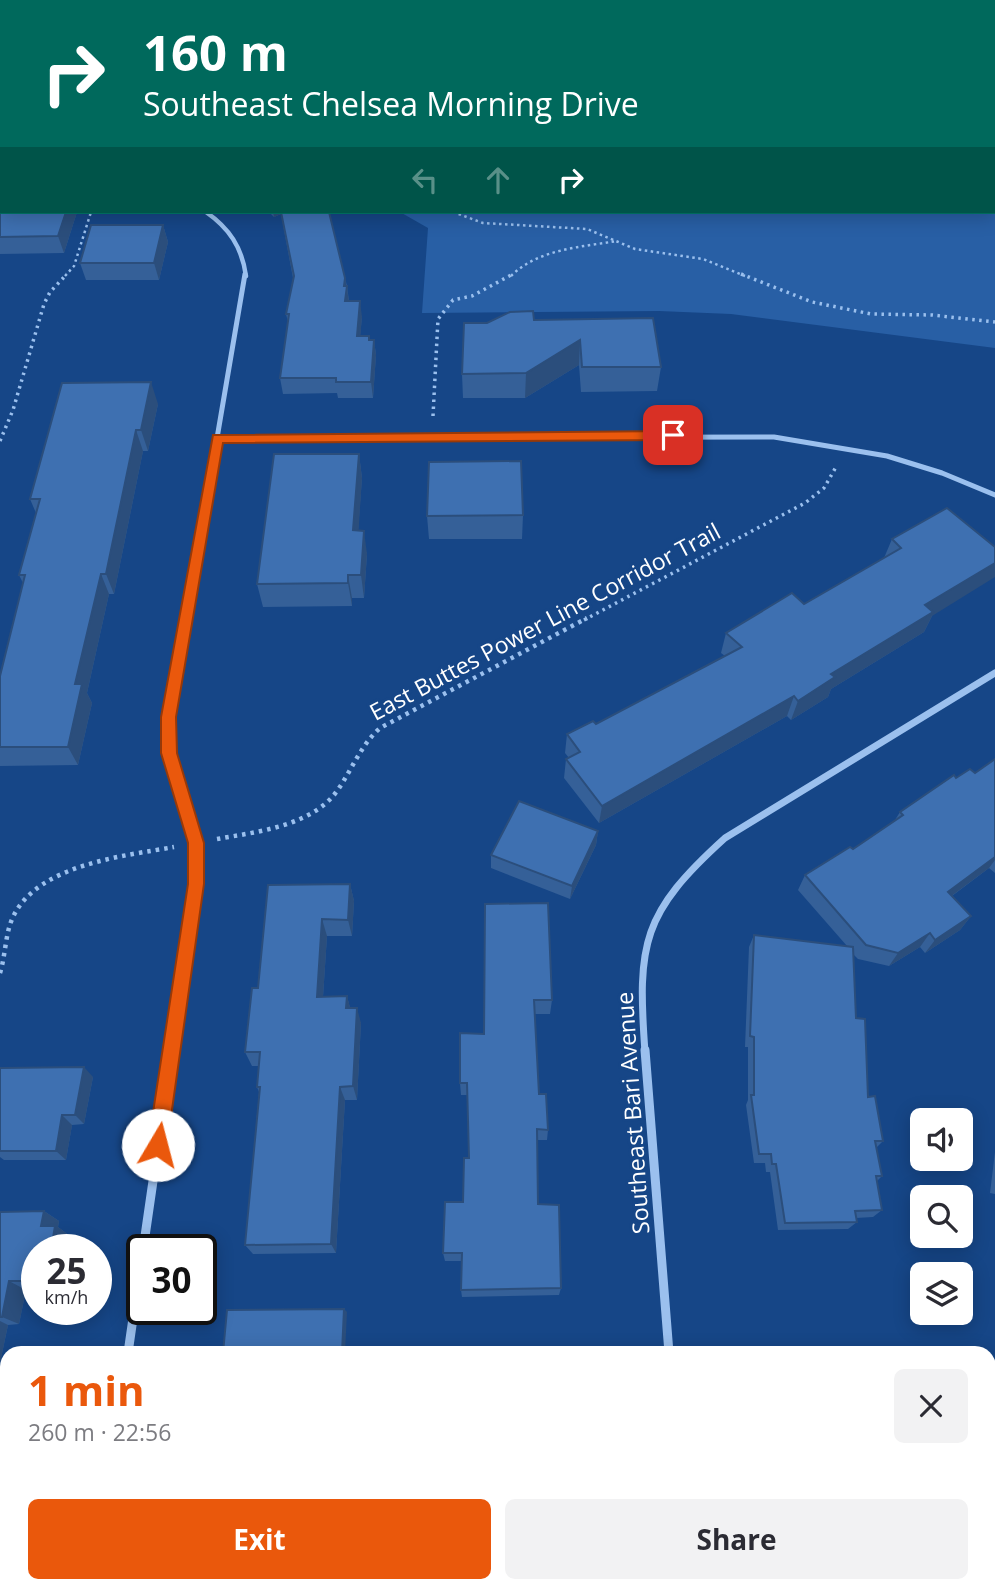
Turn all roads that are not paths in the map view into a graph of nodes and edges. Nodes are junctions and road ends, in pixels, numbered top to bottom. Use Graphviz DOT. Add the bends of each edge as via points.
graph roads {
  1 [pos="209,214"];
  2 [pos="218,439"];
  3 [pos="995,495"];
  4 [pos="995,673"];
  5 [pos="145,1234"];
  6 [pos="132,1325"];
  7 [pos="129,1346"];
  8 [pos="669,1346"];
  1 -- 2 [label="street" via="236,240 246,280"];
  2 -- 3 [label="street" via="774,437 883,455"];
  2 -- 5 [label="street" via="169,717 169,753 196,843 196,884"];
  4 -- 8 [label="street, Southeast Bari Avenue" via="725,838 691,868 666,901 647,940 641,998"];
  6 -- 7 [label="street"];
}
